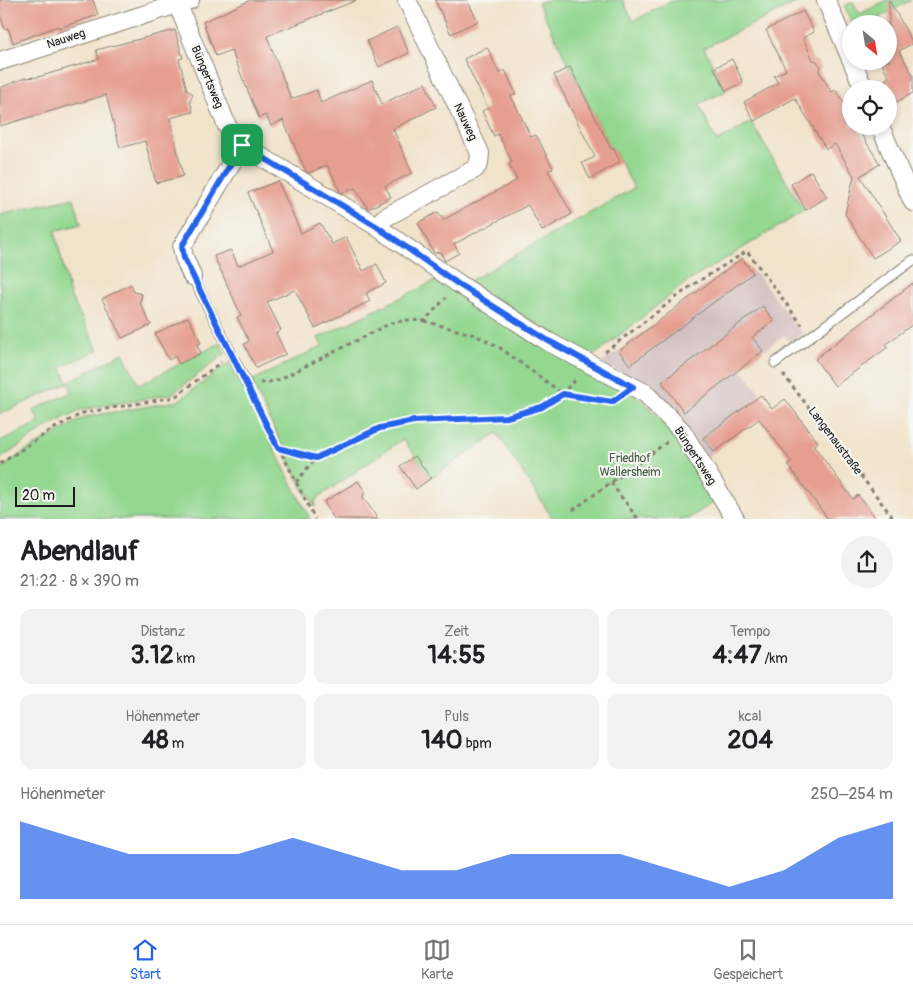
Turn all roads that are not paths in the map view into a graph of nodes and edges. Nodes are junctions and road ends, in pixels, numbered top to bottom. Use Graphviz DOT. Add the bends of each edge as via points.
graph roads {
  1 [pos="407,0"];
  2 [pos="829,1"];
  3 [pos="184,2"];
  4 [pos="152,5"];
  5 [pos="842,34"];
  6 [pos="0,61"];
  7 [pos="884,135"];
  8 [pos="242,145"];
  9 [pos="913,202"];
  10 [pos="376,226"];
  11 [pos="913,260"];
  12 [pos="192,276"];
  13 [pos="775,363"];
  14 [pos="247,384"];
  15 [pos="735,519"];
  1 -- 10 [label="street, Nauweg" via="480,153 479,162 475,169 384,218"];
  2 -- 5 [label="street"];
  3 -- 4 [label="street, Nauweg"];
  3 -- 8 [label="street, Büngertsweg" via="227,126"];
  4 -- 6 [label="street, Nauweg"];
  7 -- 9 [label="street"];
  8 -- 10 [label="street, Büngertsweg"];
  8 -- 12 [label="street" via="182,246"];
  10 -- 15 [label="street, Büngertsweg" via="458,284 658,404 682,431"];
  11 -- 13 [label="lane"];
  12 -- 14 [label="lane"];
}
